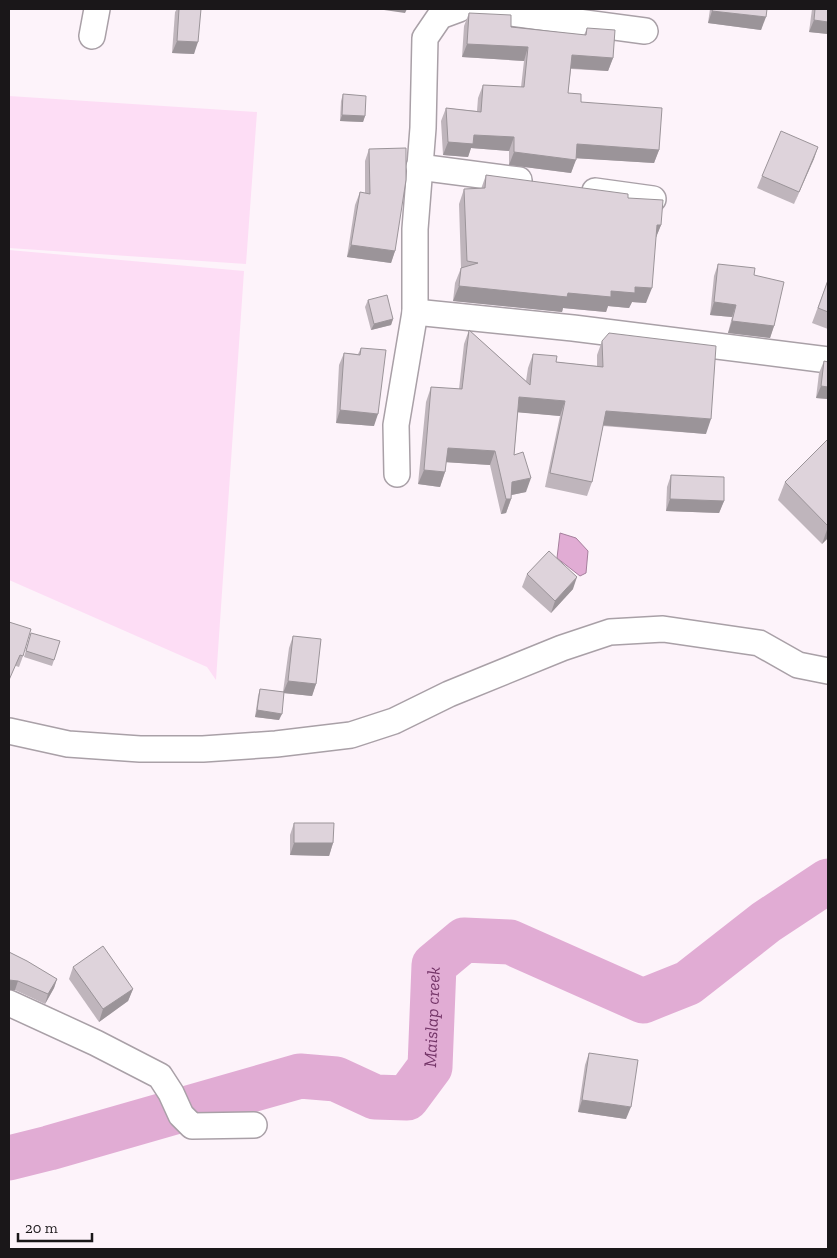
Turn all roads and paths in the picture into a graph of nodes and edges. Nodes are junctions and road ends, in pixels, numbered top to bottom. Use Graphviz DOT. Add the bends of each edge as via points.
graph roads {
  1 [pos="98,9"];
  2 [pos="459,9"];
  3 [pos="480,9"];
  4 [pos="645,31"];
  5 [pos="92,36"];
  6 [pos="419,167"];
  7 [pos="543,183"];
  8 [pos="570,187"];
  9 [pos="653,199"];
  10 [pos="415,312"];
  11 [pos="828,360"];
  12 [pos="397,474"];
  13 [pos="828,671"];
  14 [pos="9,731"];
  15 [pos="9,1003"];
  16 [pos="254,1125"];
  1 -- 5 [label="street"];
  2 -- 6 [label="street" via="440,16 425,38"];
  3 -- 4 [label="street"];
  6 -- 7 [label="street"];
  6 -- 10 [label="street"];
  8 -- 9 [label="street"];
  10 -- 11 [label="street"];
  10 -- 12 [label="street" via="396,425"];
  13 -- 14 [label="street" via="798,665 759,643 663,629 610,632 449,694 394,721 351,735 240,747 150,750 68,744"];
  15 -- 16 [label="street" via="160,1076 181,1115 192,1126"];
}
